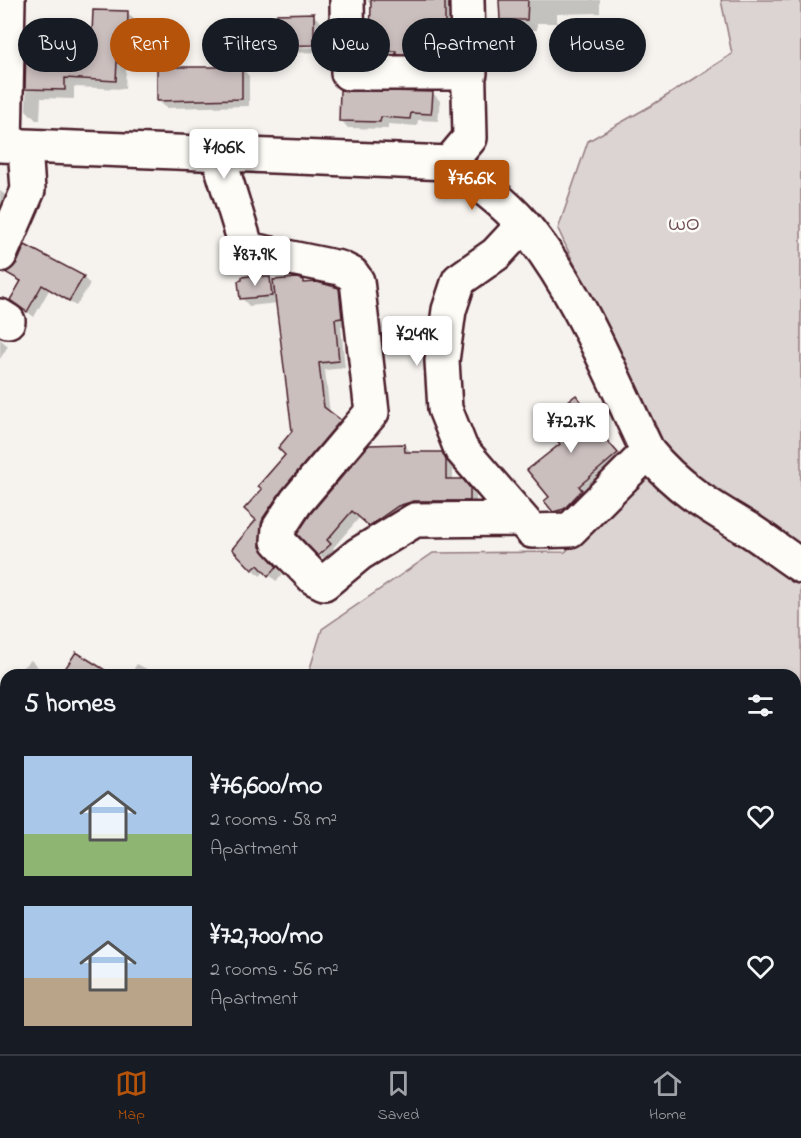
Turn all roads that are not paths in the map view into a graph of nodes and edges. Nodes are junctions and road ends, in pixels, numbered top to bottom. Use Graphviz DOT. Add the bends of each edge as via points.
graph roads {
  1 [pos="8,0"];
  2 [pos="347,0"];
  3 [pos="467,0"];
  4 [pos="470,73"];
  5 [pos="10,146"];
  6 [pos="218,154"];
  7 [pos="449,163"];
  8 [pos="523,225"];
  9 [pos="0,255"];
  10 [pos="648,452"];
  11 [pos="519,519"];
  12 [pos="801,566"];
  1 -- 5 [label="street"];
  2 -- 4 [label="street" via="348,73"];
  3 -- 4 [label="street"];
  4 -- 7 [label="street" via="470,138"];
  5 -- 6 [label="street"];
  5 -- 9 [label="street" via="28,190"];
  6 -- 7 [label="street"];
  6 -- 11 [label="street" via="247,249 340,268 357,281 372,412 296,502 279,528 278,541 314,578 324,583 359,554 415,520"];
  7 -- 8 [label="street" via="491,193"];
  8 -- 10 [label="street" via="565,286"];
  8 -- 11 [label="street" via="496,254 459,280 449,310 442,362 445,409 461,449"];
  10 -- 11 [label="street" via="570,530 532,531"];
  10 -- 12 [label="street" via="667,475 710,508"];
}
